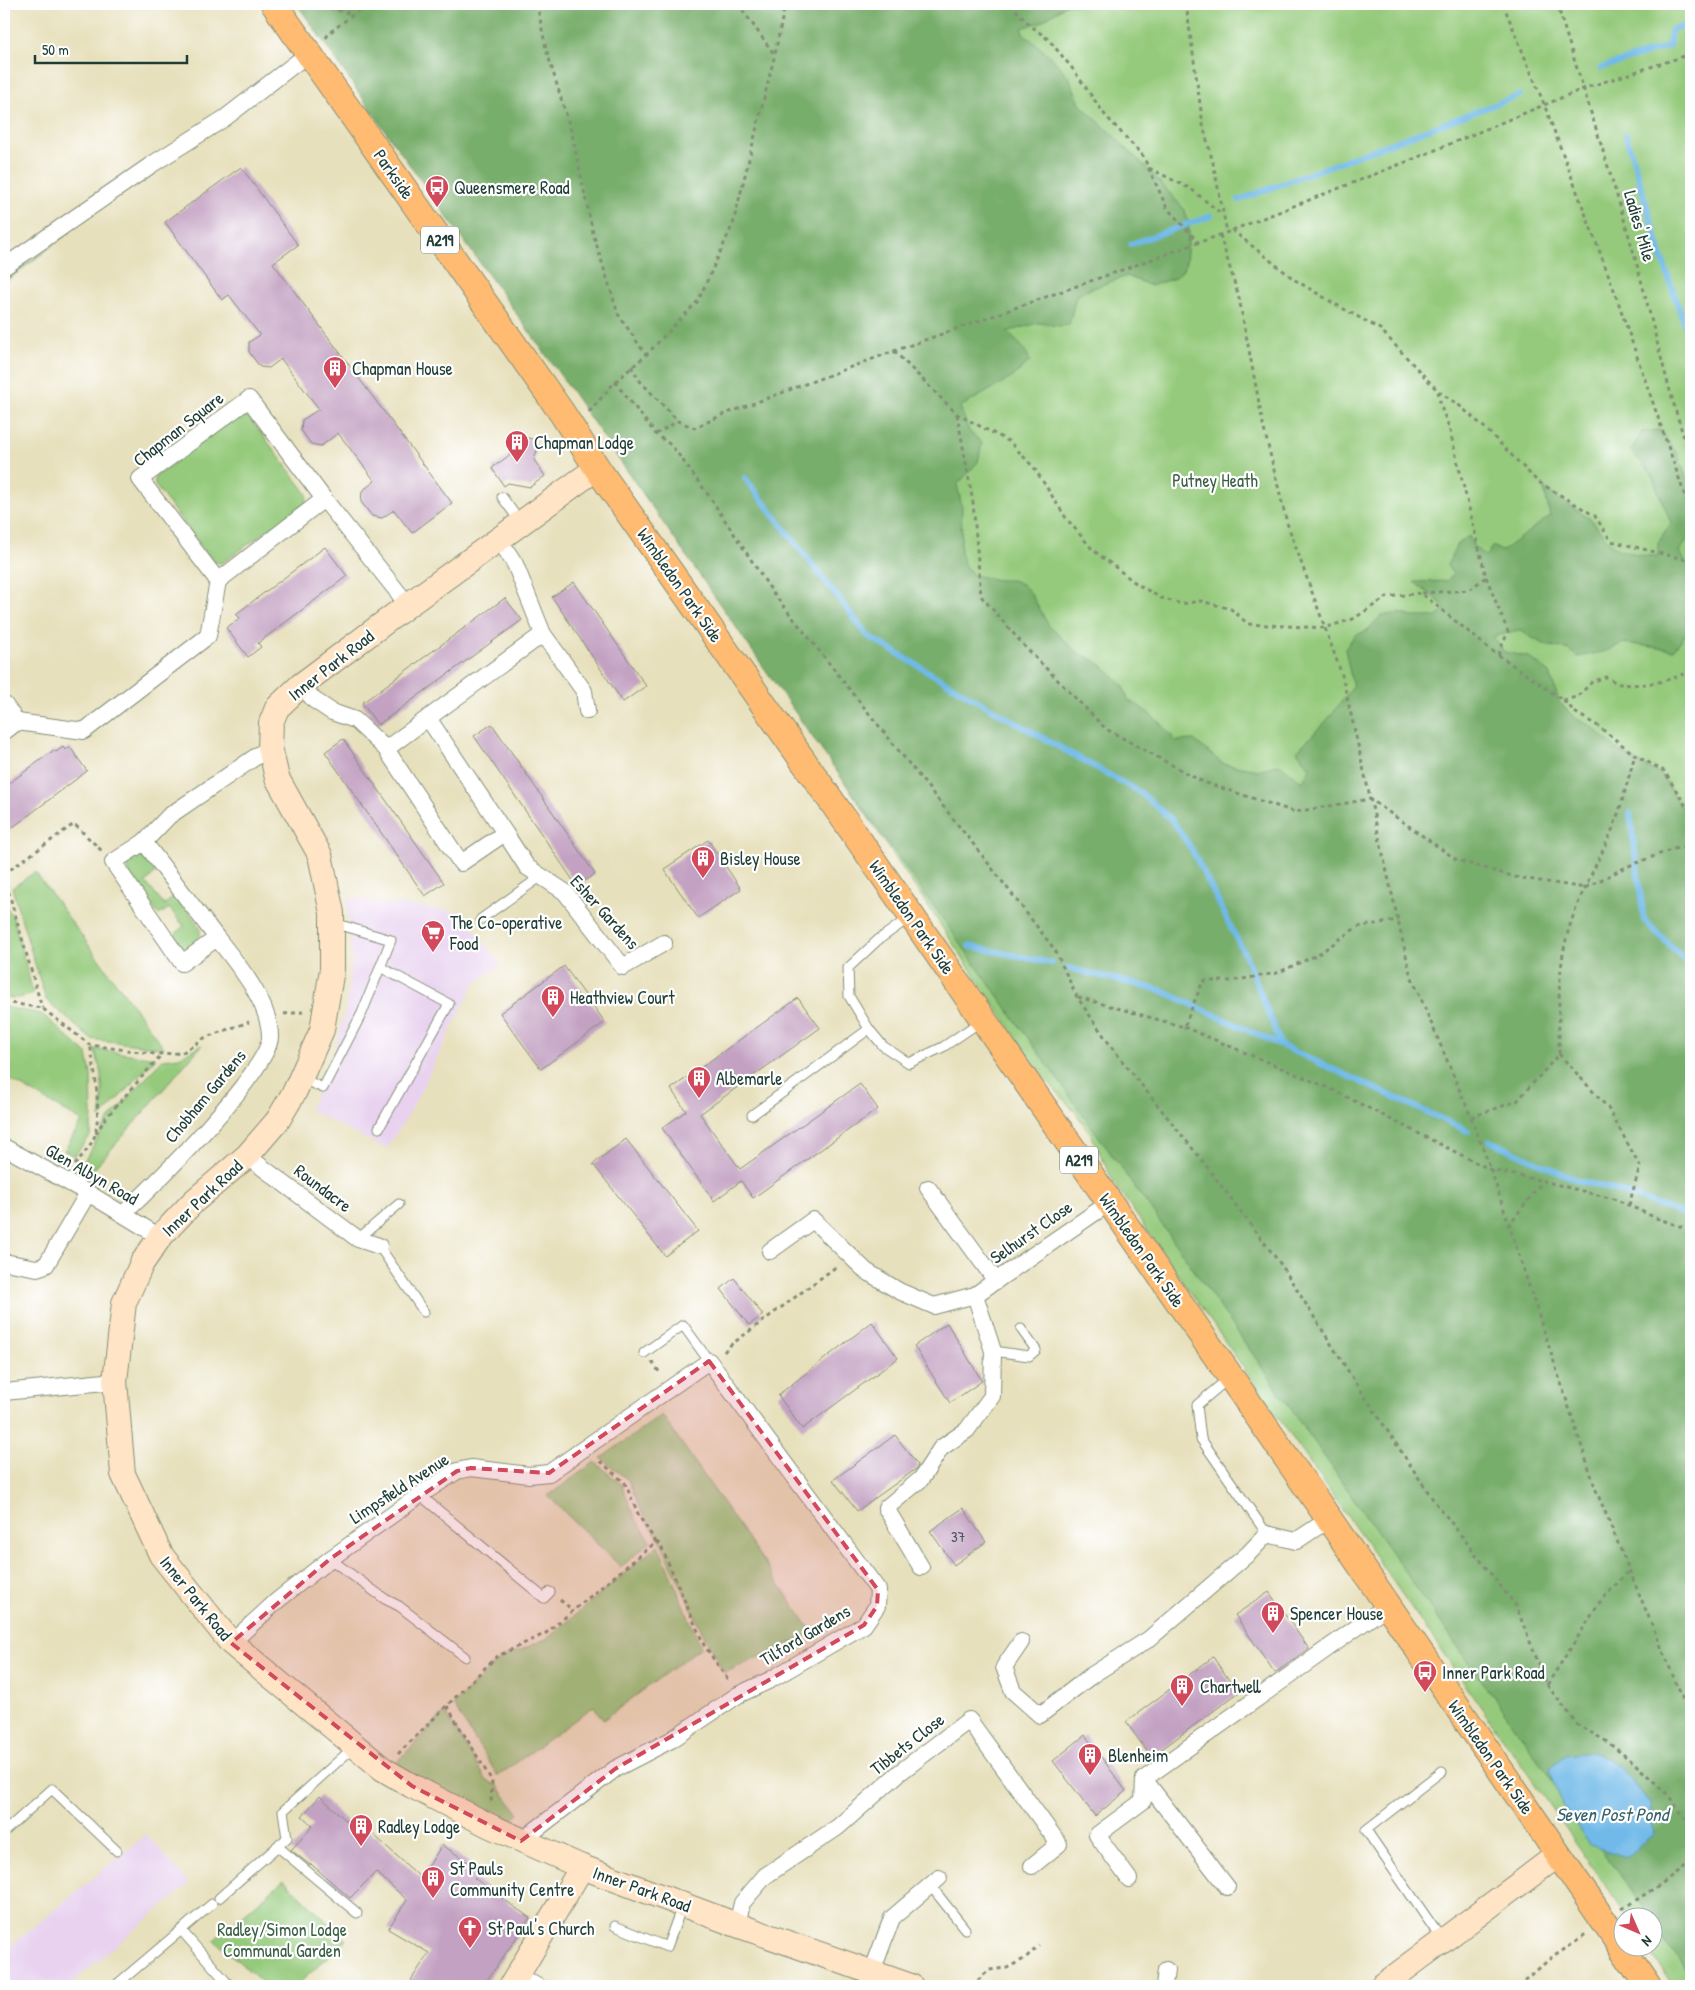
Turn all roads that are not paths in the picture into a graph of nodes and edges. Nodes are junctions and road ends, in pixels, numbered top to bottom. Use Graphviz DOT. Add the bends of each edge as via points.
graph roads {
  1 [pos="274,4"];
  2 [pos="309,53"];
  3 [pos="4,267"];
  4 [pos="597,468"];
  5 [pos="502,497"];
  6 [pos="324,499"];
  7 [pos="521,524"];
  8 [pos="500,540"];
  9 [pos="218,581"];
  10 [pos="408,605"];
  11 [pos="543,634"];
  12 [pos="301,685"];
  13 [pos="4,704"];
  14 [pos="587,711"];
  15 [pos="428,718"];
  16 [pos="17,722"];
  17 [pos="4,732"];
  18 [pos="270,747"];
  19 [pos="386,749"];
  20 [pos="505,833"];
  21 [pos="144,842"];
  22 [pos="537,874"];
  23 [pos="911,916"];
  24 [pos="481,919"];
  25 [pos="332,922"];
  26 [pos="217,938"];
  27 [pos="664,943"];
  28 [pos="380,967"];
  29 [pos="983,1020"];
  30 [pos="869,1029"];
  31 [pos="301,1078"];
  32 [pos="752,1114"];
  33 [pos="379,1128"];
  34 [pos="4,1147"];
  35 [pos="247,1156"];
  36 [pos="928,1188"];
  37 [pos="88,1193"];
  38 [pos="1109,1203"];
  39 [pos="399,1204"];
  40 [pos="123,1214"];
  41 [pos="160,1237"];
  42 [pos="358,1238"];
  43 [pos="379,1246"];
  44 [pos="770,1251"];
  45 [pos="4,1262"];
  46 [pos="996,1281"];
  47 [pos="976,1295"];
  48 [pos="424,1312"];
  49 [pos="1021,1329"];
  50 [pos="993,1351"];
  51 [pos="644,1353"];
  52 [pos="711,1363"];
  53 [pos="1230,1378"];
  54 [pos="115,1381"];
  55 [pos="4,1392"];
  56 [pos="420,1495"];
  57 [pos="1329,1519"];
  58 [pos="1267,1534"];
  59 [pos="330,1559"];
  60 [pos="921,1567"];
  61 [pos="550,1592"];
  62 [pos="1387,1606"];
  63 [pos="231,1642"];
  64 [pos="1021,1642"];
  65 [pos="465,1658"];
  66 [pos="355,1746"];
  67 [pos="1442,1771"];
  68 [pos="1144,1779"];
  69 [pos="4,1832"];
  70 [pos="521,1841"];
  71 [pos="277,1846"];
  72 [pos="117,1851"];
  73 [pos="1558,1855"];
  74 [pos="1032,1866"];
  75 [pos="582,1867"];
  76 [pos="1129,1879"];
  77 [pos="935,1881"];
  78 [pos="1227,1887"];
  79 [pos="219,1898"];
  80 [pos="212,1904"];
  81 [pos="682,1904"];
  82 [pos="357,1913"];
  83 [pos="737,1925"];
  84 [pos="615,1926"];
  85 [pos="965,1929"];
  86 [pos="181,1930"];
  87 [pos="1443,1941"];
  88 [pos="872,1972"];
  89 [pos="516,1979"];
  90 [pos="115,1986"];
  91 [pos="230,1986"];
  92 [pos="544,1986"];
  93 [pos="911,1986"];
  94 [pos="1382,1986"];
  95 [pos="1648,1986"];
  1 -- 2 [label="main road, Parkside / A219"];
  2 -- 3 [label="street" via="225,118 151,164"];
  2 -- 4 [label="main road, Parkside / A219"];
  4 -- 7 [label="street, Inner Park Road"];
  4 -- 23 [label="main road, Wimbledon Park Side / A219"];
  5 -- 7 [label="lane"];
  6 -- 9 [label="street"];
  6 -- 9 [label="street, Chapman Square" via="249,399 140,479"];
  6 -- 10 [label="street, Chapman Square"];
  7 -- 8 [label="street, Inner Park Road"];
  8 -- 10 [label="street, Inner Park Road"];
  8 -- 11 [label="street" via="515,564"];
  9 -- 16 [label="street" via="208,636 84,731"];
  10 -- 12 [label="street, Inner Park Road"];
  11 -- 14 [label="street" via="584,691"];
  11 -- 15 [label="street"];
  12 -- 18 [label="street, Inner Park Road" via="276,708 271,723"];
  12 -- 19 [label="street" via="314,700 332,712 355,720"];
  13 -- 16 [label="street"];
  15 -- 19 [label="street"];
  15 -- 20 [label="street, Esher Gardens"];
  16 -- 17 [label="street"];
  18 -- 21 [label="street" via="169,816"];
  18 -- 25 [label="street, Inner Park Road" via="277,778 320,855"];
  19 -- 20 [label="street" via="461,863"];
  20 -- 22 [label="street, Esher Gardens" via="527,867"];
  21 -- 26 [label="street, Chobham Gardens"];
  21 -- 26 [label="street" via="113,862 182,963"];
  22 -- 24 [label="lane" via="536,880"];
  22 -- 27 [label="street, Esher Gardens" via="564,892 623,967"];
  23 -- 29 [label="main road, Wimbledon Park Side / A219"];
  23 -- 30 [label="lane" via="848,968 849,996"];
  25 -- 28 [label="lane" via="391,940"];
  25 -- 31 [label="street, Inner Park Road" via="332,969 322,1030"];
  26 -- 40 [label="street, Chobham Gardens" via="265,1009 270,1038 265,1056 219,1115"];
  28 -- 31 [label="lane" via="362,1013 323,1088"];
  28 -- 33 [label="lane" via="448,1004"];
  29 -- 30 [label="lane" via="943,1047 909,1063 883,1046"];
  29 -- 38 [label="main road, Wimbledon Park Side / A219"];
  30 -- 32 [label="lane"];
  31 -- 35 [label="street, Inner Park Road" via="278,1120"];
  34 -- 37 [label="street, Glen Albyn Road"];
  35 -- 41 [label="street, Inner Park Road" via="193,1202"];
  35 -- 42 [label="street, Roundacre"];
  36 -- 46 [label="street"];
  37 -- 40 [label="street, Glen Albyn Road"];
  37 -- 45 [label="street" via="46,1265 37,1268"];
  38 -- 46 [label="street, Selhurst Close"];
  38 -- 53 [label="main road, Wimbledon Park Side / A219"];
  39 -- 42 [label="lane"];
  40 -- 41 [label="street, Glen Albyn Road"];
  41 -- 54 [label="street, Inner Park Road" via="142,1263 124,1303"];
  42 -- 43 [label="street, Roundacre"];
  43 -- 48 [label="lane"];
  44 -- 47 [label="street, Selhurst Close" via="813,1220 866,1271 898,1291 934,1306"];
  46 -- 47 [label="street, Selhurst Close"];
  47 -- 50 [label="street"];
  49 -- 50 [label="lane" via="1036,1350 1029,1356"];
  50 -- 60 [label="street" via="992,1396 967,1430 941,1448 922,1479 886,1508"];
  51 -- 52 [label="lane" via="683,1325"];
  52 -- 56 [label="street, Limpsfield Avenue" via="549,1473 529,1475 471,1468 457,1471"];
  52 -- 70 [label="street, Tilford Gardens" via="878,1590 877,1606 864,1625 738,1695 671,1740 615,1769"];
  53 -- 57 [label="main road, Wimbledon Park Side / A219"];
  53 -- 58 [label="lane" via="1197,1405 1200,1440"];
  54 -- 55 [label="street"];
  54 -- 63 [label="street, Inner Park Road" via="123,1474 161,1555"];
  56 -- 59 [label="street, Limpsfield Avenue"];
  56 -- 61 [label="lane" via="544,1598"];
  57 -- 58 [label="street" via="1296,1541"];
  57 -- 62 [label="main road, Wimbledon Park Side / A219"];
  58 -- 64 [label="street" via="1249,1554 1149,1639 1092,1675 1040,1715 1013,1691 1004,1667"];
  59 -- 63 [label="street, Limpsfield Avenue"];
  59 -- 65 [label="lane" via="399,1606"];
  62 -- 68 [label="street"];
  62 -- 73 [label="main road, Wimbledon Park Side / A219"];
  63 -- 66 [label="street, Inner Park Road"];
  66 -- 70 [label="street, Inner Park Road" via="383,1769 412,1786"];
  66 -- 71 [label="lane" via="283,1811 287,1838"];
  67 -- 87 [label="lane" via="1366,1830"];
  68 -- 76 [label="street" via="1143,1801 1097,1835"];
  68 -- 78 [label="street"];
  69 -- 72 [label="lane" via="52,1789"];
  70 -- 75 [label="street, Inner Park Road"];
  71 -- 79 [label="lane"];
  71 -- 82 [label="lane"];
  73 -- 87 [label="street"];
  73 -- 95 [label="main road, Wimbledon Park Side / A219"];
  74 -- 83 [label="street, Tibbets Close" via="1059,1844 969,1720 899,1773 838,1827 765,1876 742,1903"];
  75 -- 81 [label="street, Inner Park Road"];
  75 -- 89 [label="street"];
  77 -- 85 [label="lane"];
  77 -- 88 [label="street" via="892,1918"];
  80 -- 86 [label="lane"];
  81 -- 83 [label="street, Inner Park Road"];
  81 -- 84 [label="lane" via="667,1947"];
  83 -- 88 [label="street, Inner Park Road"];
  86 -- 90 [label="lane"];
  86 -- 91 [label="lane"];
  87 -- 94 [label="street"];
  88 -- 93 [label="street, Inner Park Road"];
  89 -- 92 [label="lane"];
}
